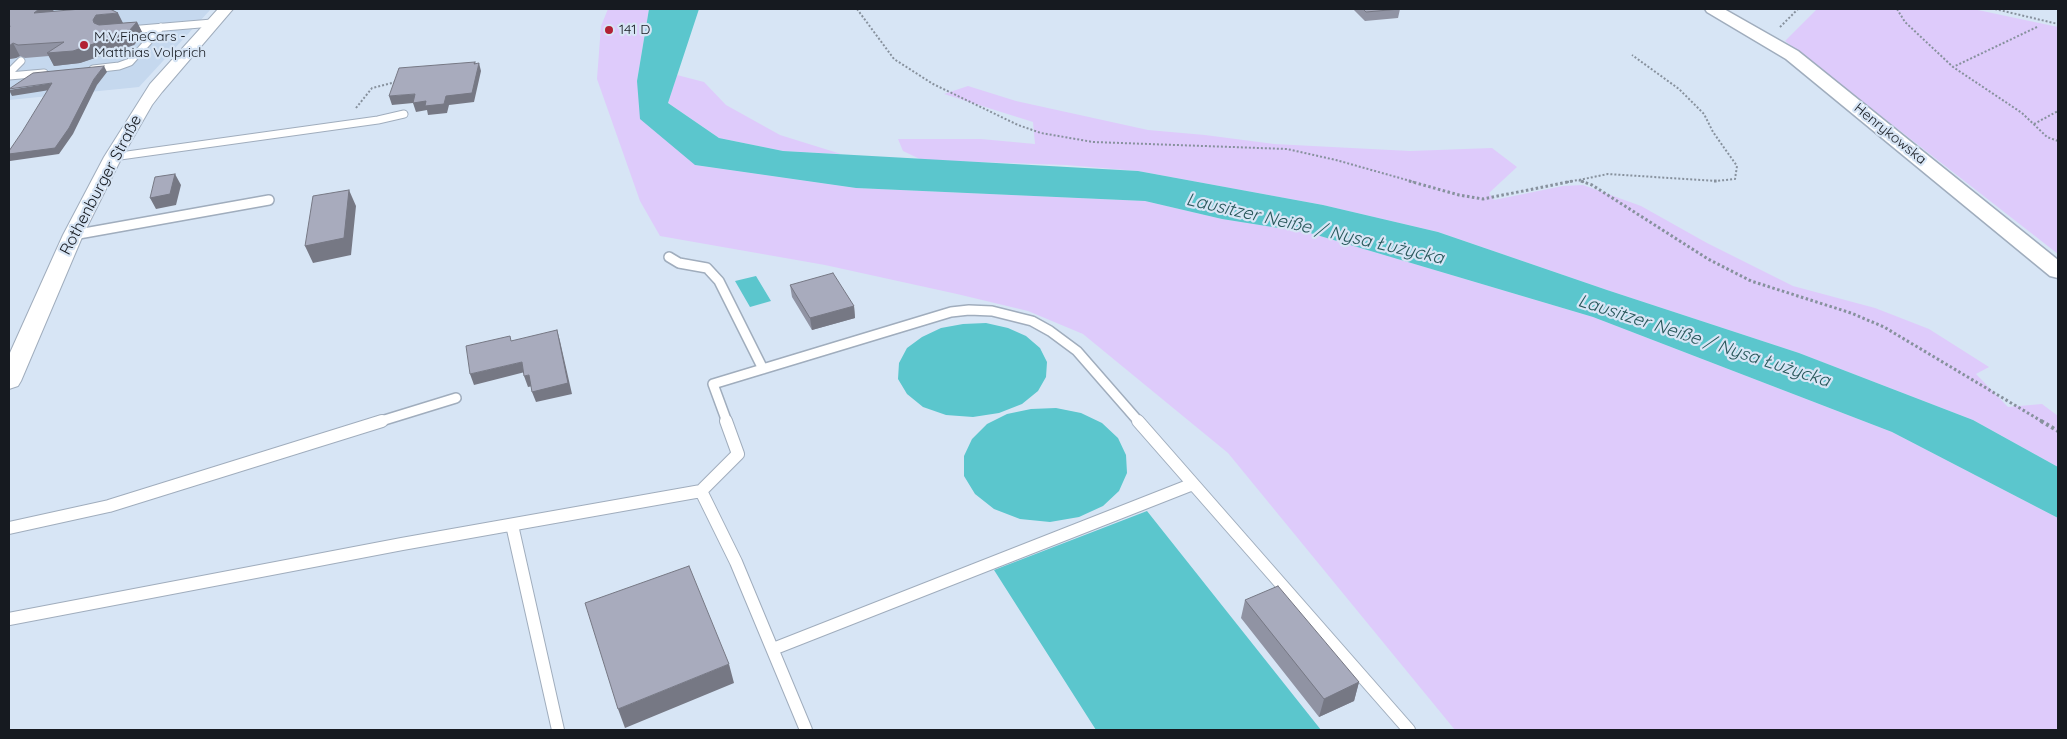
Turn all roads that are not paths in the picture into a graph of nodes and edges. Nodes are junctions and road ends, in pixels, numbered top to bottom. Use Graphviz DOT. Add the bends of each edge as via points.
graph roads {
  1 [pos="226,9"];
  2 [pos="1713,9"];
  3 [pos="212,23"];
  4 [pos="161,27"];
  5 [pos="124,30"];
  6 [pos="21,61"];
  7 [pos="82,70"];
  8 [pos="55,72"];
  9 [pos="9,75"];
  10 [pos="404,114"];
  11 [pos="113,157"];
  12 [pos="269,200"];
  13 [pos="73,234"];
  14 [pos="669,257"];
  15 [pos="2058,271"];
  16 [pos="763,369"];
  17 [pos="9,381"];
  18 [pos="456,398"];
  19 [pos="1193,484"];
  20 [pos="701,491"];
  21 [pos="512,525"];
  22 [pos="9,528"];
  23 [pos="9,619"];
  24 [pos="773,649"];
  25 [pos="558,730"];
  26 [pos="806,730"];
  27 [pos="1409,730"];
  1 -- 3 [label="street, Rothenburger Straße"];
  2 -- 15 [label="main road, Henrykowska" via="1792,55"];
  3 -- 4 [label="lane"];
  3 -- 11 [label="street, Rothenburger Straße" via="144,104"];
  4 -- 5 [label="lane"];
  4 -- 7 [label="lane" via="130,62"];
  6 -- 9 [label="lane"];
  8 -- 9 [label="lane"];
  10 -- 11 [label="lane"];
  11 -- 13 [label="street, Rothenburger Straße"];
  12 -- 13 [label="lane"];
  13 -- 17 [label="street, Rothenburger Straße"];
  14 -- 16 [label="lane" via="679,263 707,268 719,282"];
  16 -- 19 [label="lane" via="951,312 992,311 1032,321 1077,352"];
  16 -- 20 [label="lane" via="713,384 738,454"];
  18 -- 22 [label="lane" via="109,506"];
  19 -- 24 [label="lane"];
  19 -- 27 [label="lane"];
  20 -- 21 [label="lane"];
  20 -- 24 [label="lane"];
  21 -- 23 [label="lane"];
  21 -- 25 [label="lane"];
  24 -- 26 [label="lane"];
}
